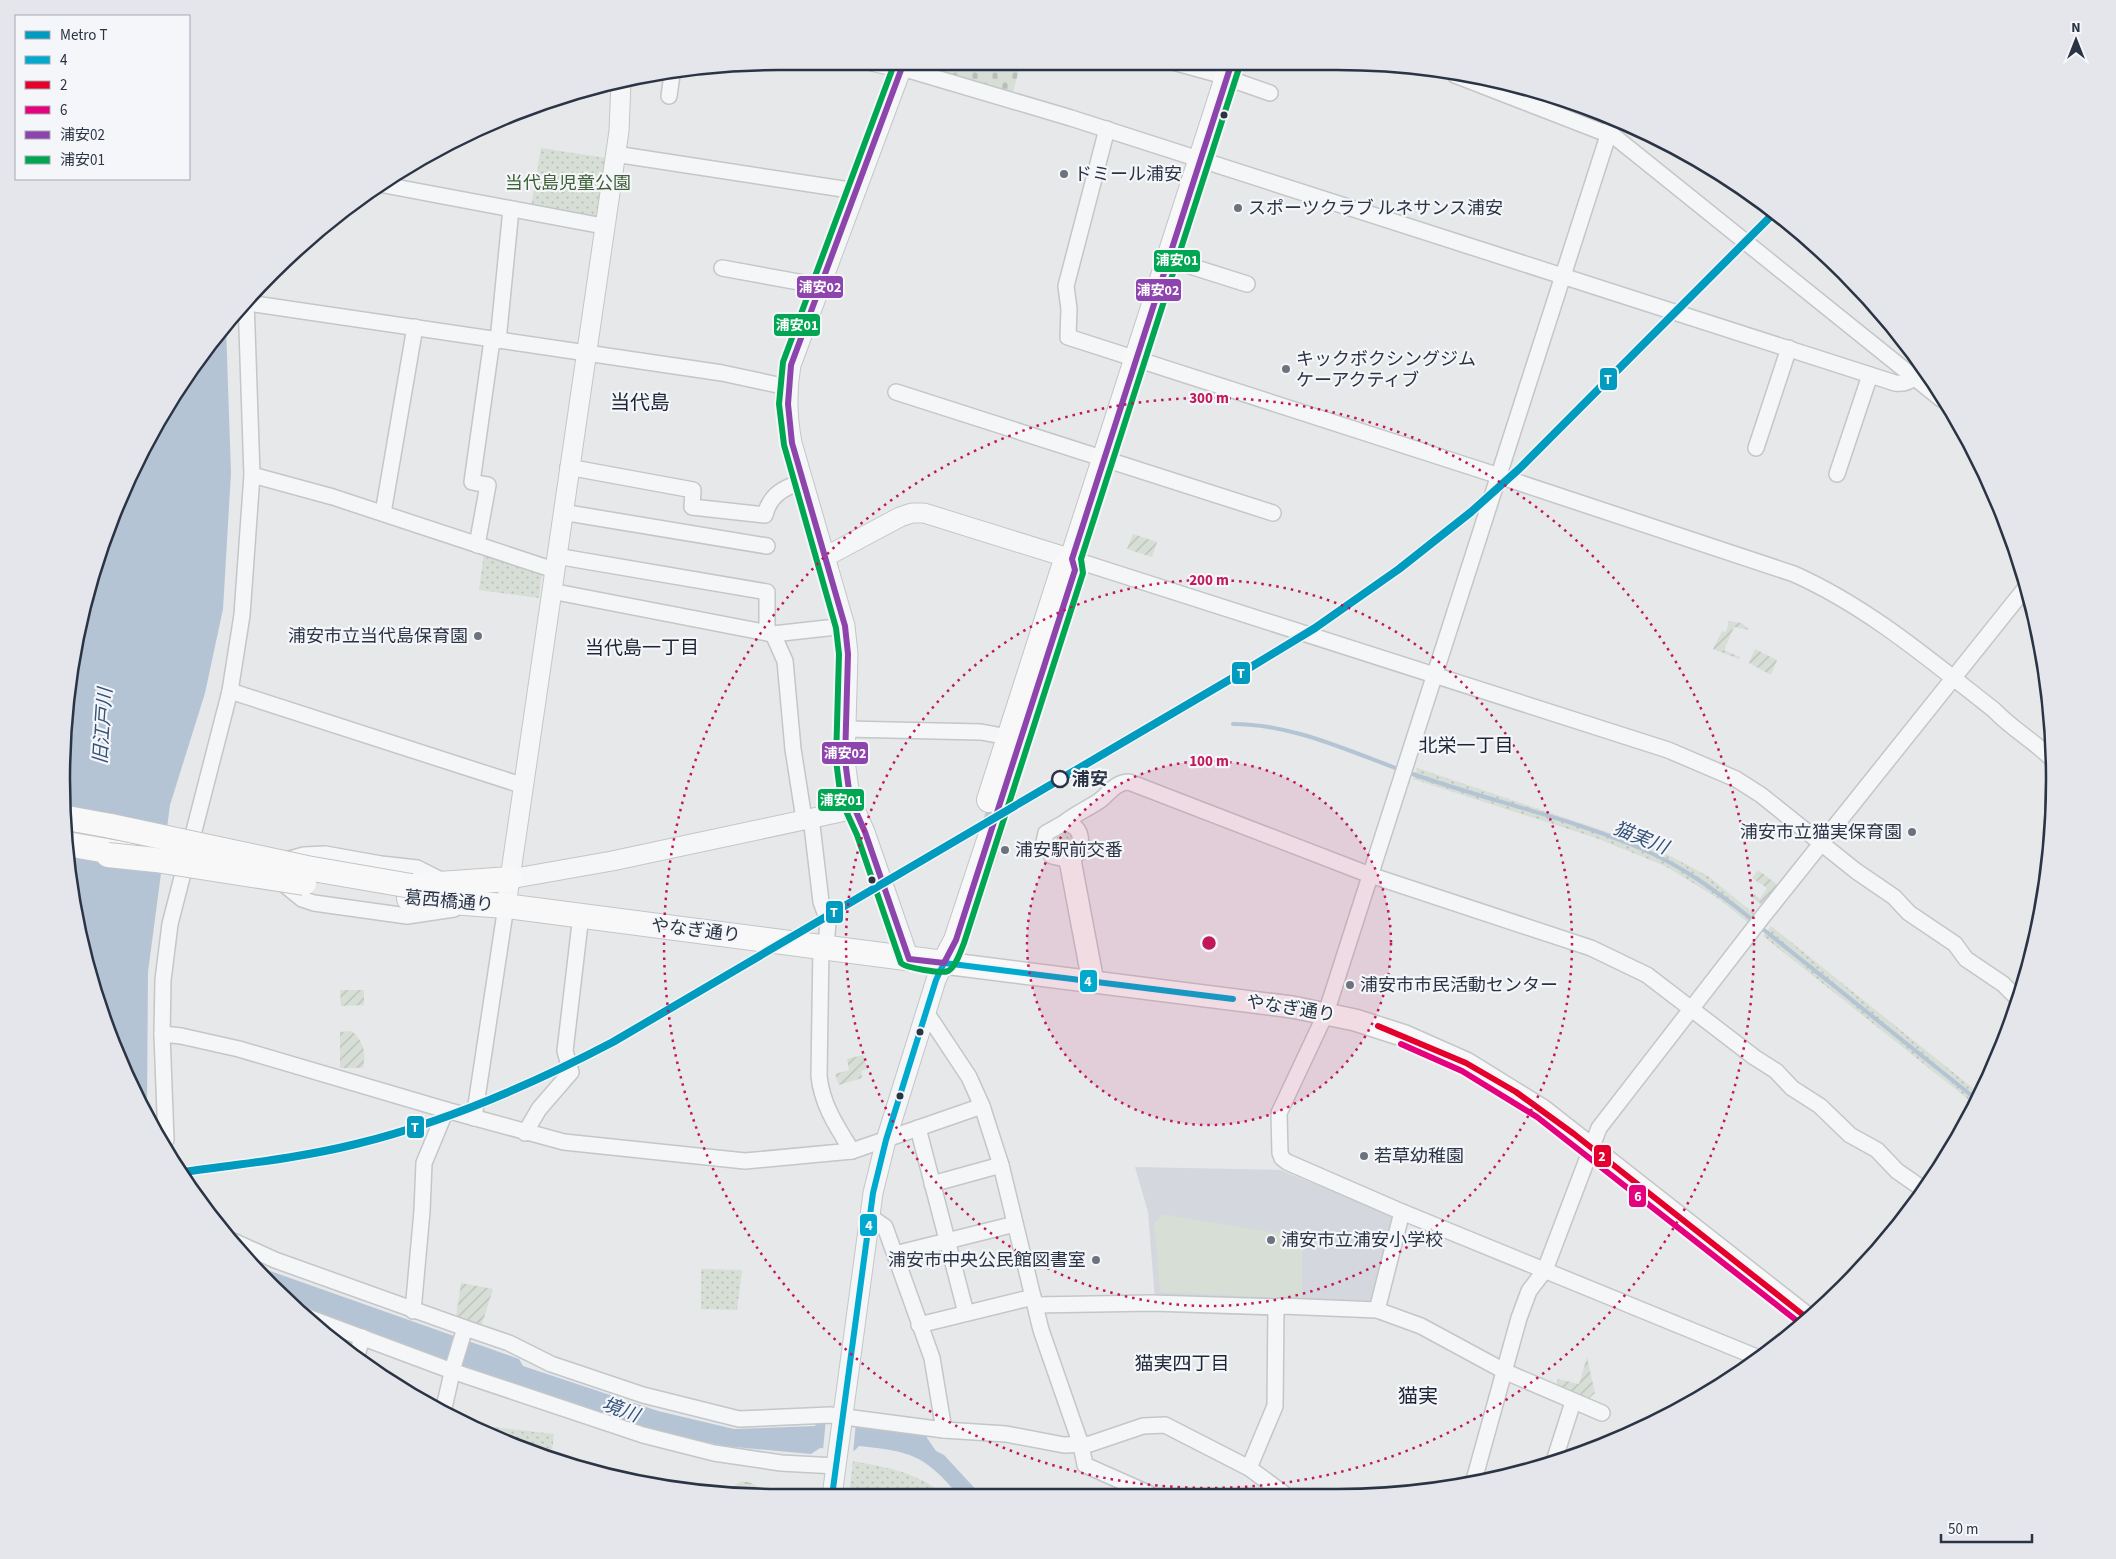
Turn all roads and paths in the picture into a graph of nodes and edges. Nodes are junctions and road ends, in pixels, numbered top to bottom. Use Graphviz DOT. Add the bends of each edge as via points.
graph roads {
  1 [pos="901,70"];
  2 [pos="919,70"];
  3 [pos="1229,70"];
  4 [pos="671,79"];
  5 [pos="1487,87"];
  6 [pos="620,89"];
  7 [pos="1270,93"];
  8 [pos="669,96"];
  9 [pos="1612,126"];
  10 [pos="1107,129"];
  11 [pos="1609,135"];
  12 [pos="615,154"];
  13 [pos="1200,159"];
  14 [pos="391,186"];
  15 [pos="856,191"];
  16 [pos="512,208"];
  17 [pos="603,226"];
  18 [pos="1168,259"];
  19 [pos="722,268"];
  20 [pos="1563,276"];
  21 [pos="1246,284"];
  22 [pos="821,286"];
  23 [pos="256,301"];
  24 [pos="248,310"];
  25 [pos="415,327"];
  26 [pos="495,340"];
  27 [pos="1788,348"];
  28 [pos="585,352"];
  29 [pos="1136,358"];
  30 [pos="1870,375"];
  31 [pos="1914,377"];
  32 [pos="787,387"];
  33 [pos="1928,389"];
  34 [pos="896,392"];
  35 [pos="1756,448"];
  36 [pos="1104,458"];
  37 [pos="568,467"];
  38 [pos="1837,474"];
  39 [pos="252,475"];
  40 [pos="1499,476"];
  41 [pos="803,481"];
  42 [pos="562,512"];
  43 [pos="383,513"];
  44 [pos="1273,513"];
  45 [pos="477,545"];
  46 [pos="767,546"];
  47 [pos="825,557"];
  48 [pos="1072,559"];
  49 [pos="555,563"];
  50 [pos="551,591"];
  51 [pos="2021,593"];
  52 [pos="845,626"];
  53 [pos="770,634"];
  54 [pos="1436,675"];
  55 [pos="1953,679"];
  56 [pos="230,691"];
  57 [pos="846,729"];
  58 [pos="1008,738"];
  59 [pos="2045,752"];
  60 [pos="524,786"];
  61 [pos="855,809"];
  62 [pos="808,818"];
  63 [pos="74,821"];
  64 [pos="1064,823"];
  65 [pos="983,839"];
  66 [pos="1823,842"];
  67 [pos="74,845"];
  68 [pos="74,853"];
  69 [pos="189,853"];
  70 [pos="156,860"];
  71 [pos="1070,860"];
  72 [pos="1370,875"];
  73 [pos="510,879"];
  74 [pos="448,884"];
  75 [pos="410,892"];
  76 [pos="480,902"];
  77 [pos="506,906"];
  78 [pos="581,915"];
  79 [pos="824,947"];
  80 [pos="909,959"];
  81 [pos="944,963"];
  82 [pos="1093,982"];
  83 [pos="2012,994"];
  84 [pos="1692,1007"];
  85 [pos="926,1012"];
  86 [pos="1326,1013"];
  87 [pos="162,1034"];
  88 [pos="982,1106"];
  89 [pos="446,1110"];
  90 [pos="474,1118"];
  91 [pos="918,1128"];
  92 [pos="525,1133"];
  93 [pos="166,1135"];
  94 [pos="886,1140"];
  95 [pos="1592,1148"];
  96 [pos="852,1152"];
  97 [pos="1001,1165"];
  98 [pos="932,1184"];
  99 [pos="1918,1185"];
  100 [pos="1402,1212"];
  101 [pos="869,1216"];
  102 [pos="1016,1224"];
  103 [pos="947,1241"];
  104 [pos="247,1248"];
  105 [pos="894,1254"];
  106 [pos="1545,1270"];
  107 [pos="1034,1301"];
  108 [pos="1276,1308"];
  109 [pos="1377,1310"];
  110 [pos="413,1311"];
  111 [pos="966,1313"];
  112 [pos="1802,1314"];
  113 [pos="325,1323"];
  114 [pos="919,1325"];
  115 [pos="464,1332"];
  116 [pos="362,1337"];
  117 [pos="359,1350"];
  118 [pos="1751,1355"];
  119 [pos="453,1367"];
  120 [pos="1506,1372"];
  121 [pos="1573,1402"];
  122 [pos="445,1405"];
  123 [pos="1602,1412"];
  124 [pos="842,1418"];
  125 [pos="944,1430"];
  126 [pos="1081,1445"];
  127 [pos="1558,1453"];
  128 [pos="837,1459"];
  129 [pos="1249,1468"];
  130 [pos="1476,1475"];
  131 [pos="833,1489"];
  132 [pos="1139,1489"];
  133 [pos="1279,1489"];
  1 -- 15 [label="street"];
  2 -- 10 [label="street"];
  3 -- 7 [label="street"];
  3 -- 13 [label="main road"];
  4 -- 8 [label="street"];
  5 -- 11 [label="street"];
  6 -- 12 [label="street"];
  9 -- 11 [label="street"];
  10 -- 13 [label="street"];
  10 -- 29 [label="street" via="1066,286 1068,337"];
  11 -- 20 [label="street"];
  11 -- 31 [label="street"];
  12 -- 15 [label="street"];
  12 -- 17 [label="street"];
  13 -- 18 [label="main road"];
  13 -- 20 [label="street"];
  14 -- 16 [label="street"];
  15 -- 22 [label="street"];
  16 -- 17 [label="street"];
  16 -- 26 [label="street"];
  17 -- 28 [label="street"];
  18 -- 21 [label="street"];
  18 -- 29 [label="main road"];
  19 -- 22 [label="street"];
  20 -- 27 [label="street"];
  20 -- 40 [label="street"];
  22 -- 32 [label="street" via="791,365"];
  23 -- 25 [label="street"];
  24 -- 39 [label="street"];
  25 -- 26 [label="street"];
  25 -- 43 [label="street"];
  26 -- 28 [label="street"];
  26 -- 45 [label="street" via="472,482 488,485"];
  27 -- 30 [label="street"];
  27 -- 35 [label="street"];
  28 -- 32 [label="street" via="722,373"];
  28 -- 37 [label="street"];
  29 -- 36 [label="main road"];
  29 -- 40 [label="street"];
  30 -- 31 [label="street" via="1903,384"];
  30 -- 38 [label="street"];
  31 -- 33 [label="street"];
  32 -- 41 [label="street" via="787,415"];
  34 -- 36 [label="street"];
  36 -- 44 [label="street"];
  36 -- 48 [label="main road"];
  37 -- 41 [label="street" via="693,490 692,508 765,515 767,504 782,489"];
  37 -- 42 [label="street"];
  39 -- 43 [label="street"];
  39 -- 56 [label="street" via="242,614"];
  40 -- 54 [label="street"];
  40 -- 55 [label="street" via="1738,554 1819,585 1878,621"];
  41 -- 47 [label="street"];
  42 -- 46 [label="street"];
  42 -- 49 [label="street"];
  43 -- 45 [label="street"];
  45 -- 49 [label="street"];
  47 -- 48 [label="street" via="900,517 924,513"];
  47 -- 52 [label="street"];
  48 -- 54 [label="street"];
  48 -- 58 [label="main road" via="1064,566"];
  48 -- 58 [label="main road" via="1075,570 998,795"];
  49 -- 50 [label="street"];
  49 -- 53 [label="street" via="767,592"];
  50 -- 53 [label="street"];
  50 -- 60 [label="street"];
  51 -- 55 [label="street"];
  52 -- 53 [label="street"];
  52 -- 57 [label="street" via="848,654"];
  53 -- 62 [label="street" via="785,662 793,749"];
  54 -- 66 [label="street" via="1668,750 1716,770 1761,794"];
  54 -- 72 [label="street"];
  55 -- 59 [label="street"];
  55 -- 66 [label="street"];
  56 -- 60 [label="street"];
  56 -- 69 [label="street"];
  57 -- 58 [label="street" via="981,732"];
  57 -- 61 [label="street" via="848,783"];
  60 -- 73 [label="street"];
  61 -- 62 [label="street"];
  61 -- 80 [label="street"];
  62 -- 73 [label="street" via="612,861"];
  62 -- 79 [label="street" via="821,902 828,921"];
  63 -- 75 [label="main road, 葛西橋通り, bridge"];
  64 -- 71 [label="street" via="1078,829 1081,836 1080,852"];
  64 -- 71 [label="street" via="1046,833 1044,842 1052,856"];
  64 -- 72 [label="street" via="1101,800 1106,792 1129,782"];
  65 -- 81 [label="main road" via="956,940"];
  66 -- 83 [label="street" via="1856,871 1894,896 1909,913 1955,944 1966,959 1993,976"];
  66 -- 84 [label="street"];
  67 -- 70 [label="main road, bridge"];
  68 -- 70 [label="main road, 葛西橋通り, bridge"];
  69 -- 74 [label="street" via="264,862 325,854 417,868"];
  69 -- 76 [label="street" via="277,879 302,899 314,903 407,916"];
  69 -- 87 [label="street" via="170,924 163,980"];
  70 -- 75 [label="main road, 葛西橋通り, bridge"];
  71 -- 82 [label="main road"];
  72 -- 84 [label="street" via="1592,948 1647,974"];
  72 -- 86 [label="street"];
  73 -- 74 [label="main road"];
  73 -- 77 [label="street"];
  74 -- 75 [label="main road"];
  74 -- 76 [label="street"];
  75 -- 76 [label="main road, 葛西橋通り"];
  76 -- 77 [label="main road, 葛西橋通り"];
  77 -- 78 [label="main road, やなぎ通り"];
  77 -- 90 [label="street"];
  78 -- 79 [label="main road, やなぎ通り"];
  78 -- 92 [label="street" via="565,1051 571,1072 539,1108"];
  79 -- 80 [label="main road, やなぎ通り"];
  79 -- 96 [label="street" via="820,1094"];
  80 -- 81 [label="main road, やなぎ通り"];
  81 -- 82 [label="main road, やなぎ通り"];
  81 -- 85 [label="street"];
  82 -- 86 [label="main road, やなぎ通り"];
  84 -- 95 [label="street" via="1599,1128"];
  84 -- 99 [label="street"];
  85 -- 88 [label="street" via="969,1077"];
  85 -- 94 [label="street"];
  86 -- 95 [label="main road, やなぎ通り" via="1406,1036 1466,1063 1516,1092"];
  86 -- 100 [label="street" via="1279,1113 1282,1158"];
  87 -- 89 [label="street" via="239,1049"];
  87 -- 93 [label="street"];
  88 -- 91 [label="street"];
  88 -- 97 [label="street"];
  89 -- 90 [label="street"];
  89 -- 110 [label="street" via="424,1163"];
  90 -- 92 [label="street"];
  91 -- 94 [label="street"];
  91 -- 98 [label="street"];
  92 -- 96 [label="street" via="564,1142 745,1161"];
  94 -- 96 [label="street"];
  94 -- 101 [label="street"];
  95 -- 106 [label="street"];
  95 -- 112 [label="main road, やなぎ通り"];
  97 -- 98 [label="street"];
  97 -- 102 [label="street"];
  98 -- 103 [label="street"];
  100 -- 106 [label="street"];
  100 -- 109 [label="street"];
  101 -- 105 [label="street" via="885,1227"];
  101 -- 124 [label="street"];
  102 -- 103 [label="street"];
  102 -- 107 [label="street"];
  103 -- 105 [label="street"];
  103 -- 111 [label="street"];
  104 -- 110 [label="street"];
  105 -- 114 [label="street"];
  106 -- 118 [label="street"];
  106 -- 120 [label="street" via="1529,1291"];
  107 -- 108 [label="street"];
  107 -- 111 [label="street"];
  107 -- 126 [label="street"];
  108 -- 109 [label="street"];
  108 -- 129 [label="street" via="1275,1406"];
  109 -- 120 [label="street" via="1421,1326"];
  110 -- 115 [label="street"];
  111 -- 114 [label="street"];
  113 -- 116 [label="street"];
  114 -- 125 [label="street" via="932,1358"];
  115 -- 119 [label="street"];
  115 -- 124 [label="street" via="509,1343 551,1364 696,1410 739,1419"];
  116 -- 117 [label="street"];
  116 -- 119 [label="street"];
  119 -- 122 [label="street"];
  119 -- 128 [label="street" via="609,1424 689,1447 765,1460"];
  120 -- 121 [label="street"];
  120 -- 130 [label="street"];
  121 -- 123 [label="street"];
  121 -- 127 [label="street"];
  124 -- 125 [label="street"];
  124 -- 128 [label="street"];
  125 -- 126 [label="street" via="1006,1434"];
  126 -- 129 [label="street" via="1143,1426 1165,1425"];
  126 -- 132 [label="street" via="1085,1465"];
  128 -- 131 [label="street"];
  129 -- 133 [label="street"];
}
